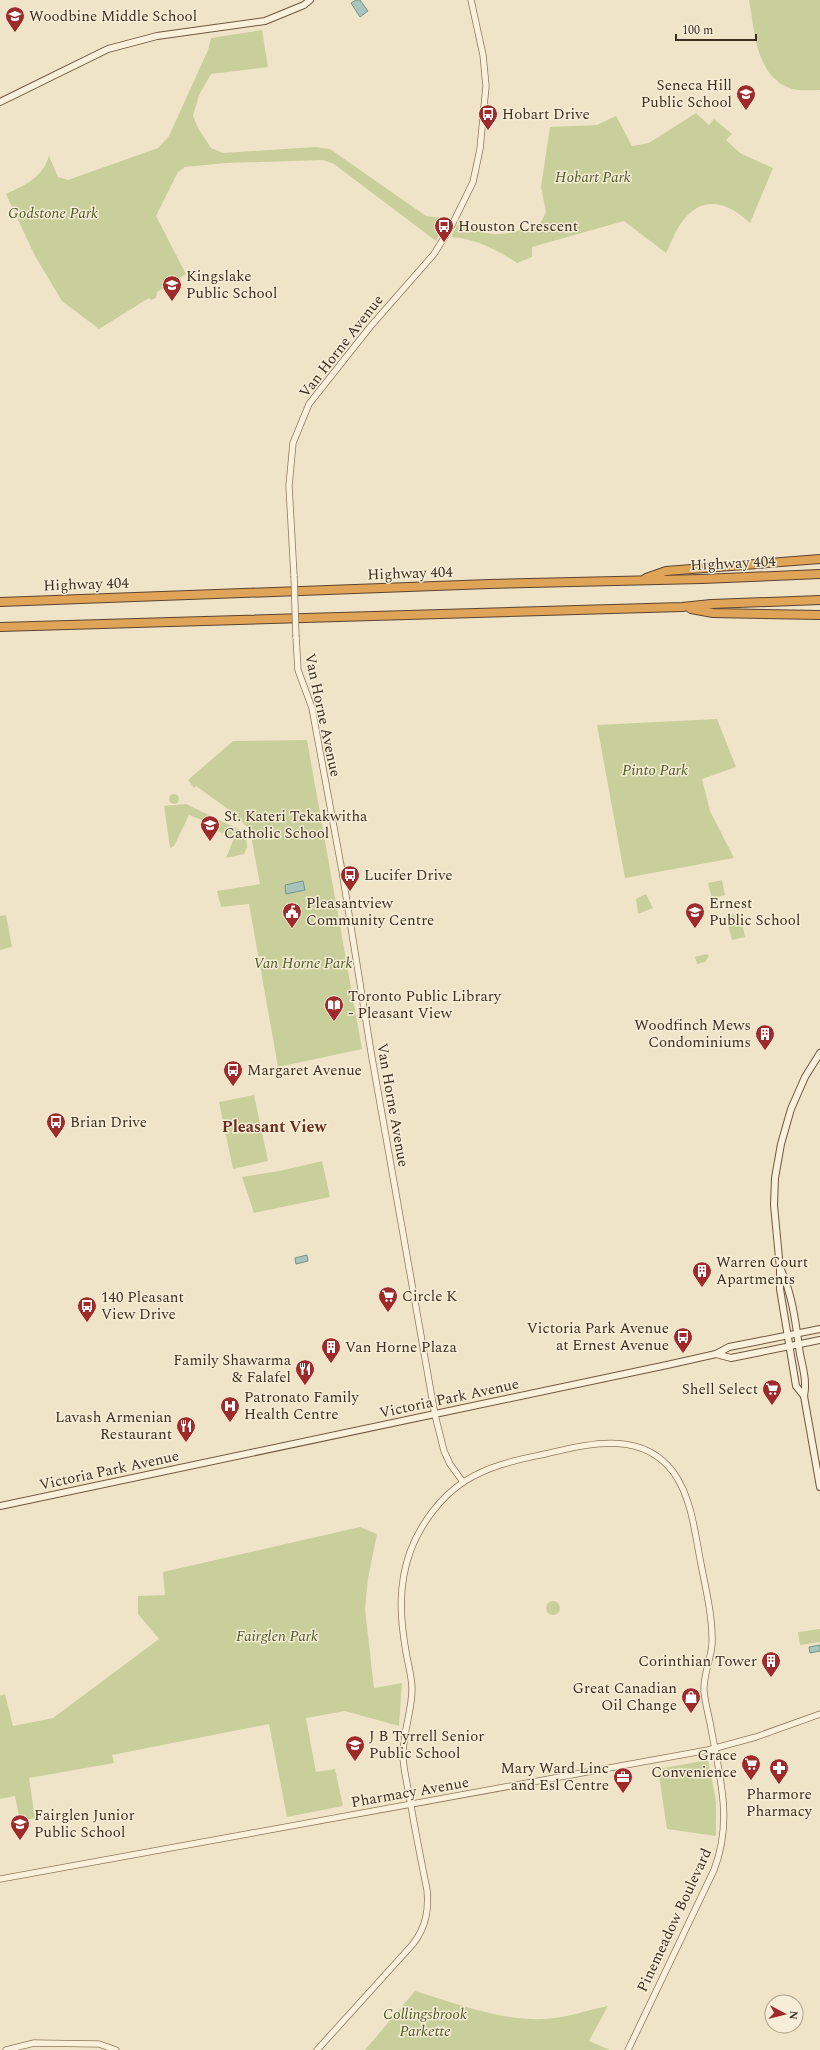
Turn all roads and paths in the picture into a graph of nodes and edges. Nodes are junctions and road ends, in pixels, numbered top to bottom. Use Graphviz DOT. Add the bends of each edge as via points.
graph roads {
  1 [pos="310,0"];
  2 [pos="471,0"];
  3 [pos="0,102"];
  4 [pos="820,559"];
  5 [pos="820,574"];
  6 [pos="638,580"];
  7 [pos="820,600"];
  8 [pos="1,601"];
  9 [pos="682,607"];
  10 [pos="820,615"];
  11 [pos="0,627"];
  12 [pos="820,1053"];
  13 [pos="780,1269"];
  14 [pos="820,1329"];
  15 [pos="797,1333"];
  16 [pos="788,1335"];
  17 [pos="820,1340"];
  18 [pos="799,1345"];
  19 [pos="789,1346"];
  20 [pos="716,1354"];
  21 [pos="804,1396"];
  22 [pos="435,1415"];
  23 [pos="464,1482"];
  24 [pos="820,1487"];
  25 [pos="0,1506"];
  26 [pos="820,1714"];
  27 [pos="714,1748"];
  28 [pos="411,1804"];
  29 [pos="0,1879"];
  30 [pos="6,2050"];
  31 [pos="116,2050"];
  32 [pos="317,2050"];
  33 [pos="628,2050"];
  1 -- 3 [label="main road" via="264,21 157,36 108,49"];
  2 -- 22 [label="street, Van Horne Avenue, bridge" via="483,55 486,86 480,149 473,182 452,225 434,254 370,327 309,404 293,443 289,486 298,670 312,708"];
  4 -- 6 [label="highway" via="666,571"];
  5 -- 6 [label="highway, Highway 404"];
  6 -- 8 [label="highway, Highway 404"];
  7 -- 9 [label="highway"];
  9 -- 10 [label="highway" via="713,613"];
  9 -- 11 [label="highway"];
  12 -- 13 [label="main road" via="805,1077 791,1109 781,1144 775,1178 774,1205"];
  13 -- 15 [label="main road" via="788,1285"];
  13 -- 16 [label="main road" via="780,1288"];
  14 -- 15 [label="main road, Victoria Park Avenue"];
  15 -- 16 [label="main road, Victoria Park Avenue"];
  15 -- 18 [label="main road"];
  16 -- 19 [label="main road"];
  16 -- 20 [label="main road, Victoria Park Avenue" via="729,1347"];
  17 -- 18 [label="main road, Victoria Park Avenue"];
  18 -- 19 [label="main road, Victoria Park Avenue"];
  18 -- 21 [label="main road" via="806,1386"];
  19 -- 20 [label="main road, Victoria Park Avenue" via="731,1358"];
  19 -- 21 [label="main road" via="796,1386"];
  20 -- 22 [label="main road, Victoria Park Avenue"];
  21 -- 24 [label="main road"];
  22 -- 23 [label="street, Van Horne Avenue" via="450,1464"];
  22 -- 25 [label="main road, Victoria Park Avenue"];
  23 -- 27 [label="street, Pinemeadow Boulevard" via="501,1464 602,1442 639,1447 656,1456 672,1470 690,1507 706,1592 712,1646 704,1688"];
  23 -- 28 [label="street, Pinemeadow Boulevard" via="432,1512 414,1544 403,1578 400,1603 402,1628 412,1688 403,1760"];
  26 -- 27 [label="street, Pharmacy Avenue" via="783,1729"];
  27 -- 28 [label="street, Pharmacy Avenue"];
  27 -- 33 [label="street, Pinemeadow Boulevard" via="724,1814 724,1839 710,1878"];
  28 -- 29 [label="street, Pharmacy Avenue"];
  28 -- 32 [label="street, Pinemeadow Boulevard" via="427,1894 428,1910 424,1926 413,1944"];
  30 -- 31 [label="street" via="34,2043 99,2044"];
}
